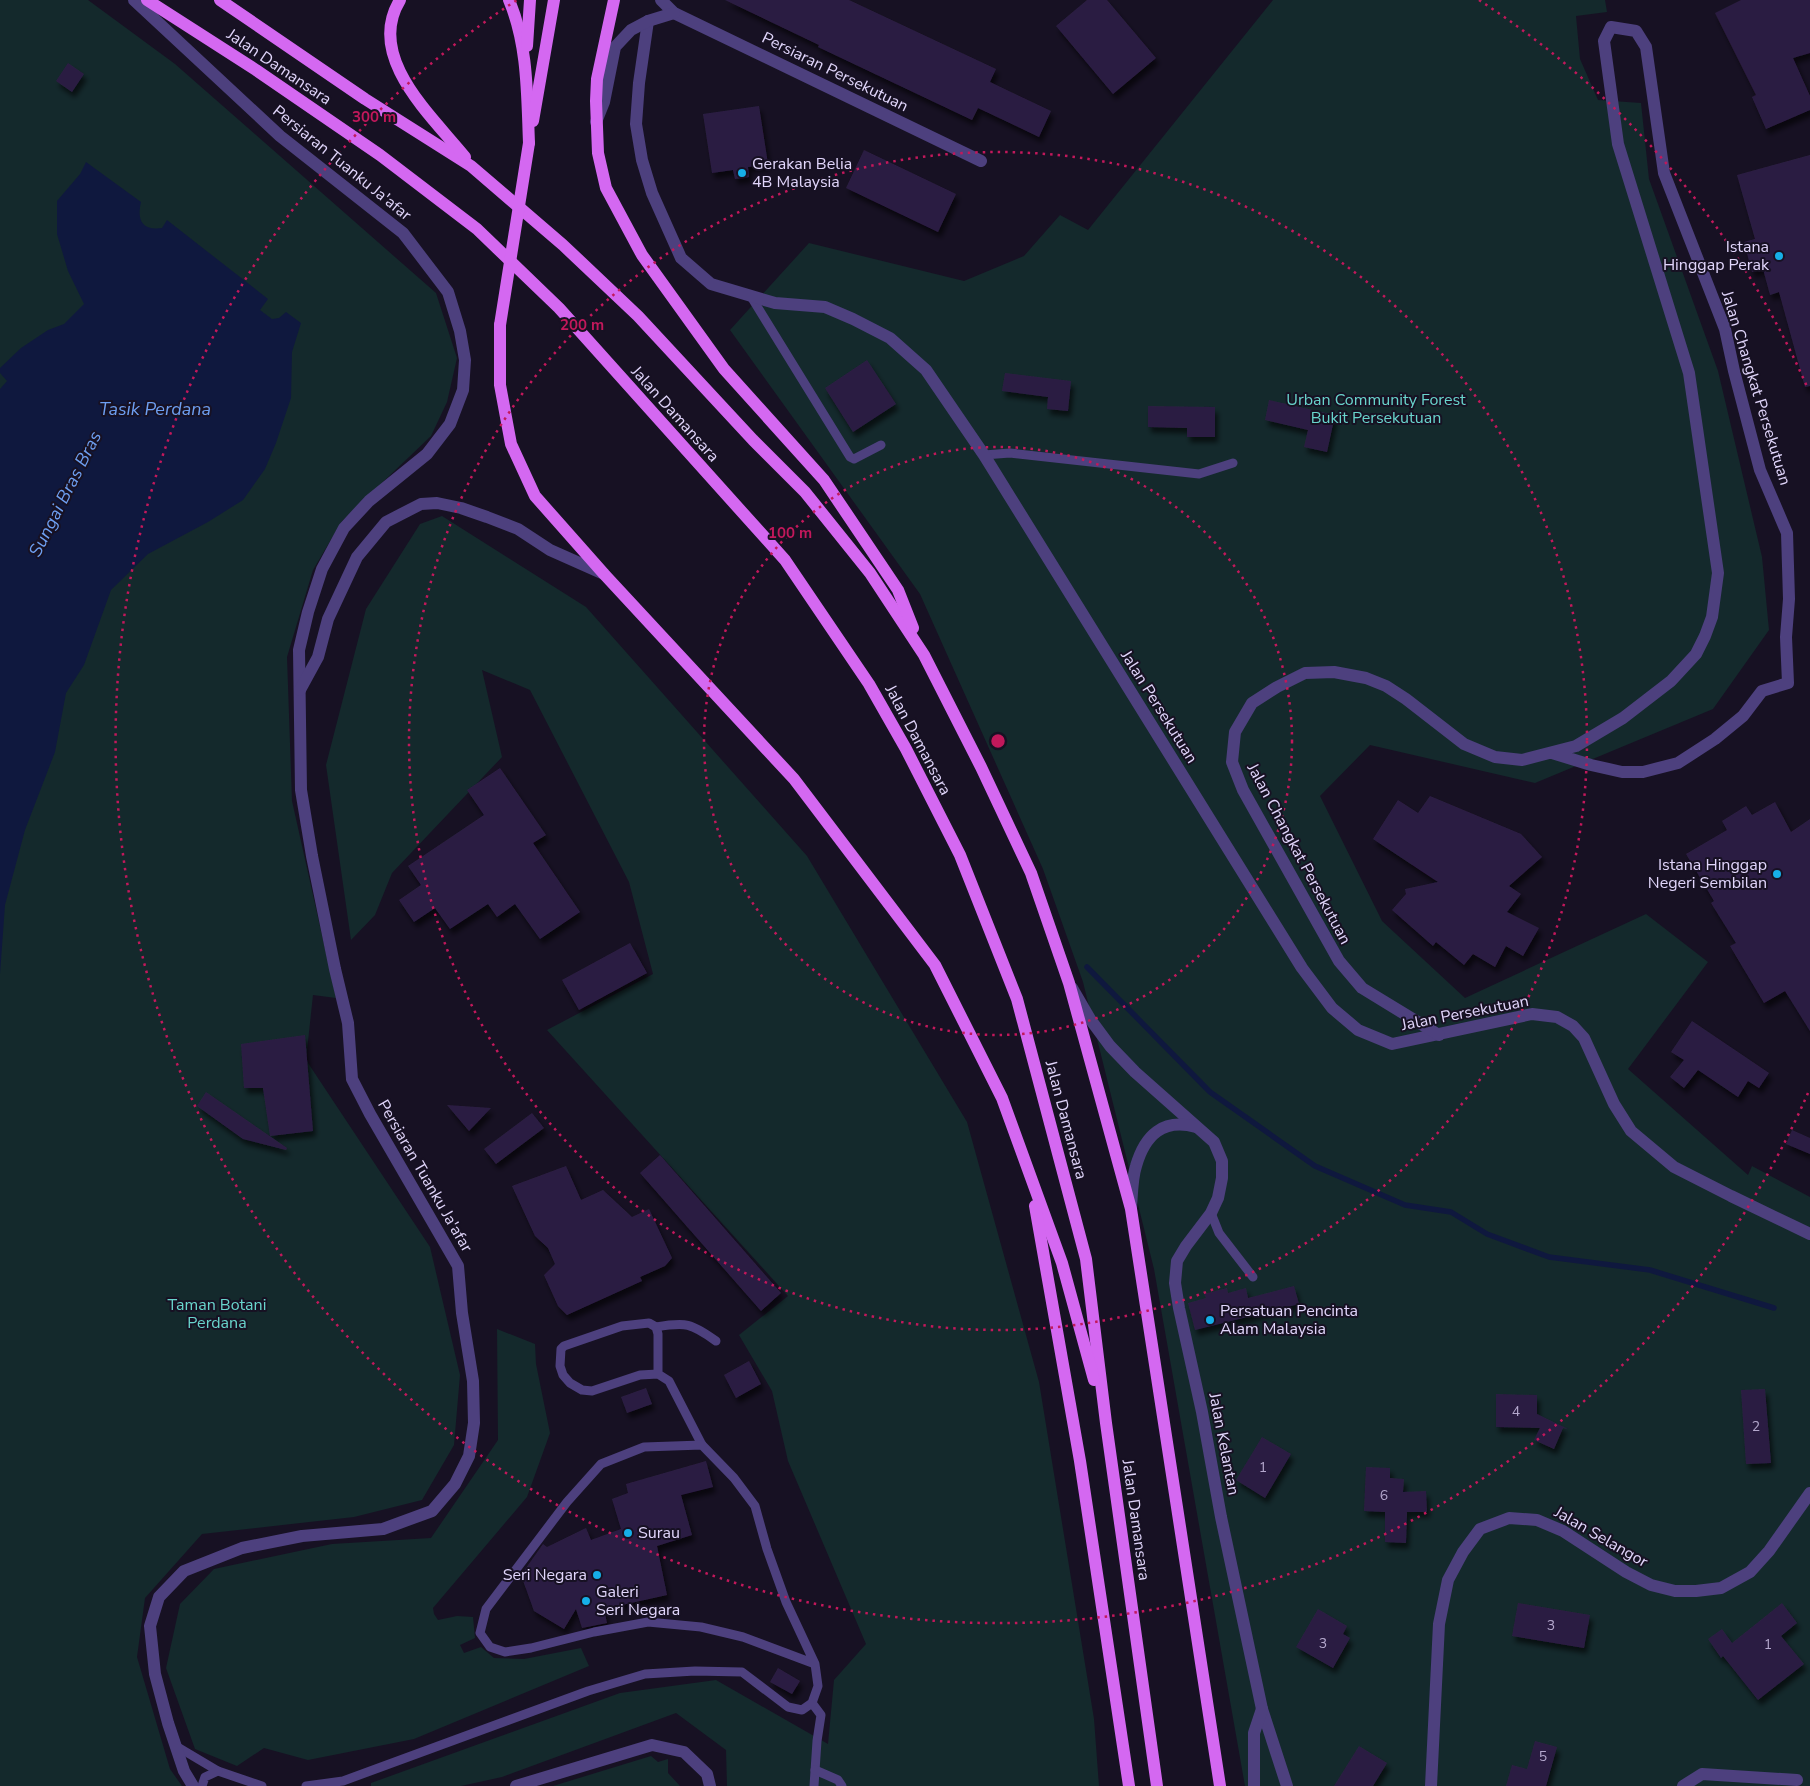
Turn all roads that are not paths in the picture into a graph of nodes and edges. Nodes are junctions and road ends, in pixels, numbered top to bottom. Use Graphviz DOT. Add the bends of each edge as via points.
graph roads {
  1 [pos="134,0"];
  2 [pos="147,0"];
  3 [pos="220,0"];
  4 [pos="400,0"];
  5 [pos="509,0"];
  6 [pos="530,0"];
  7 [pos="554,0"];
  8 [pos="614,0"];
  9 [pos="661,0"];
  10 [pos="674,13"];
  11 [pos="648,21"];
  12 [pos="525,64"];
  13 [pos="596,122"];
  14 [pos="529,143"];
  15 [pos="981,161"];
  16 [pos="471,166"];
  17 [pos="750,295"];
  18 [pos="881,445"];
  19 [pos="984,455"];
  20 [pos="1233,463"];
  21 [pos="604,574"];
  22 [pos="924,656"];
  23 [pos="299,692"];
  24 [pos="1552,753"];
  25 [pos="1069,982"];
  26 [pos="1439,1034"];
  27 [pos="1196,1126"];
  28 [pos="1029,1171"];
  29 [pos="1131,1209"];
  30 [pos="1211,1213"];
  31 [pos="1810,1234"];
  32 [pos="1252,1277"];
  33 [pos="656,1327"];
  34 [pos="716,1341"];
  35 [pos="658,1374"];
  36 [pos="1106,1423"];
  37 [pos="702,1445"];
  38 [pos="1810,1493"];
  39 [pos="815,1664"];
  40 [pos="812,1703"];
  41 [pos="1262,1709"];
  42 [pos="176,1746"];
  43 [pos="815,1770"];
  44 [pos="218,1772"];
  45 [pos="1797,1780"];
  46 [pos="193,1786"];
  47 [pos="202,1786"];
  48 [pos="262,1786"];
  49 [pos="306,1786"];
  50 [pos="516,1786"];
  51 [pos="710,1786"];
  52 [pos="814,1786"];
  53 [pos="842,1786"];
  54 [pos="1129,1786"];
  55 [pos="1156,1786"];
  56 [pos="1220,1786"];
  57 [pos="1254,1786"];
  58 [pos="1286,1786"];
  59 [pos="1431,1786"];
  60 [pos="1683,1786"];
  1 -- 23 [label="street, Persiaran Tuanku Ja'afar" via="280,136 403,233 448,292 460,331 465,360 463,390 450,424 427,454 369,501 344,528 322,569 299,650"];
  2 -- 36 [label="main road, Jalan Damansara" via="373,150 477,229 559,308 785,560 869,684 960,855 1018,1000 1086,1259"];
  3 -- 16 [label="main road, Jalan Damansara" via="365,99"];
  4 -- 16 [label="main road" via="394,9 391,26 392,48 398,68 410,91"];
  5 -- 12 [label="main road"];
  6 -- 12 [label="main road"];
  7 -- 14 [label="main road"];
  8 -- 13 [label="main road" via="598,78"];
  9 -- 10 [label="street, Persiaran Persekutuan"];
  10 -- 11 [label="street"];
  10 -- 15 [label="street, Persiaran Persekutuan"];
  11 -- 13 [label="street" via="631,30 615,47 604,102"];
  11 -- 17 [label="street, Jalan Persekutuan" via="636,124 652,193 681,258 711,284"];
  12 -- 14 [label="main road"];
  13 -- 22 [label="main road" via="598,152 606,188 642,254 724,369 824,480 898,590"];
  14 -- 21 [label="main road, bridge" via="500,325 500,385 511,444 535,496"];
  16 -- 22 [label="main road, Jalan Damansara" via="563,245 638,316 805,492 870,572"];
  17 -- 18 [label="lane" via="850,457 854,459"];
  17 -- 19 [label="street, Jalan Persekutuan" via="775,302 825,307 890,338 926,370"];
  19 -- 20 [label="lane" via="1010,453 1199,474"];
  19 -- 26 [label="street, Jalan Persekutuan" via="1302,968 1332,1008 1358,1030 1392,1044"];
  21 -- 23 [label="street, Persiaran Tuanku Ja'afar" via="495,520 461,508 437,503 421,504 386,522 357,557 328,619 318,657"];
  21 -- 28 [label="main road" via="794,779 935,965 1002,1098"];
  22 -- 25 [label="main road, Jalan Damansara" via="1031,872"];
  23 -- 42 [label="street, Persiaran Tuanku Ja'afar" via="301,790 348,1023 352,1079 458,1266 474,1381 474,1423 469,1456 455,1484 432,1511 383,1529 302,1536 242,1548 184,1571 159,1597 150,1626 151,1647 155,1674"];
  24 -- 24 [label="street, Jalan Changkat Persekutuan" via="1622,772 1642,772 1678,763 1743,716 1762,691 1788,683 1787,533 1760,470 1725,329 1664,173 1646,47 1636,31 1612,28 1604,40 1618,144 1689,373 1718,573 1712,617 1696,654 1671,681 1623,718 1576,746"];
  24 -- 26 [label="street, Jalan Changkat Persekutuan" via="1522,760 1495,757 1464,744 1386,686 1366,678 1334,672 1305,674 1277,687 1252,703 1235,732 1232,762 1244,790 1338,961 1362,988"];
  25 -- 27 [label="street, Jalan Kelantan" via="1110,1046"];
  25 -- 29 [label="main road, Jalan Damansara"];
  26 -- 31 [label="street, Jalan Persekutuan" via="1532,1014 1557,1017 1573,1026 1584,1038 1614,1104 1631,1131 1674,1166"];
  27 -- 29 [label="street" via="1174,1124 1159,1129 1151,1137 1135,1167"];
  27 -- 30 [label="street, Jalan Kelantan" via="1214,1142 1222,1161 1218,1198"];
  28 -- 36 [label="main road" via="1062,1263"];
  28 -- 54 [label="main road" via="1080,1461"];
  29 -- 56 [label="main road, Jalan Damansara"];
  30 -- 32 [label="lane" via="1219,1233"];
  30 -- 41 [label="street, Jalan Kelantan" via="1177,1261 1175,1283"];
  33 -- 34 [label="lane" via="681,1323 697,1327"];
  33 -- 35 [label="lane"];
  33 -- 35 [label="lane" via="649,1323 622,1326 564,1346 560,1366 563,1375 582,1390 592,1390 640,1375"];
  35 -- 37 [label="lane" via="669,1381"];
  36 -- 55 [label="main road, Jalan Damansara"];
  37 -- 39 [label="lane" via="734,1478 755,1506 786,1602"];
  37 -- 39 [label="lane" via="644,1447 600,1464 486,1609 480,1633 490,1647 505,1652 648,1622 701,1627 743,1637"];
  38 -- 59 [label="street, Jalan Selangor" via="1750,1572 1721,1588 1696,1592 1651,1585 1563,1530 1537,1520 1509,1518 1480,1529 1462,1552 1448,1580 1439,1624"];
  39 -- 40 [label="lane" via="818,1686"];
  40 -- 43 [label="lane" via="821,1715"];
  40 -- 49 [label="lane" via="802,1710 788,1707 742,1672 645,1674 588,1691 343,1780"];
  41 -- 57 [label="street" via="1254,1733"];
  41 -- 58 [label="street, Jalan Kelantan"];
  42 -- 44 [label="lane"];
  42 -- 46 [label="street, Persiaran Tuanku Ja'afar"];
  43 -- 52 [label="lane"];
  43 -- 53 [label="lane" via="838,1780"];
  44 -- 47 [label="lane" via="205,1777"];
  44 -- 48 [label="lane"];
  45 -- 60 [label="street" via="1702,1774"];
  50 -- 51 [label="street" via="652,1745 684,1752 707,1774"];
}
